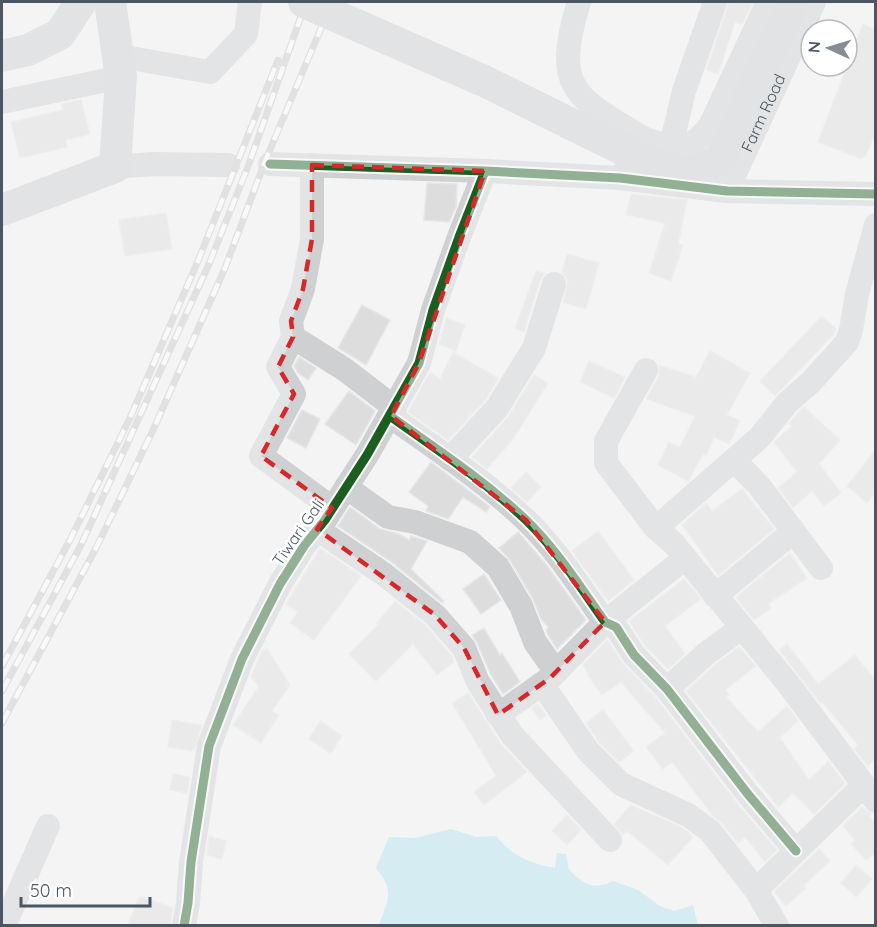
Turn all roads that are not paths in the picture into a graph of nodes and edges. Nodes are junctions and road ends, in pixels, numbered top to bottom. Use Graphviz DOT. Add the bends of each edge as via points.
graph roads {
  1 [pos="81,2"];
  2 [pos="110,2"];
  3 [pos="250,2"];
  4 [pos="304,2"];
  5 [pos="579,2"];
  6 [pos="715,2"];
  7 [pos="768,2"];
  8 [pos="793,2"];
  9 [pos="814,2"];
  10 [pos="2,56"];
  11 [pos="120,67"];
  12 [pos="2,102"];
  13 [pos="643,138"];
  14 [pos="671,146"];
  15 [pos="270,164"];
  16 [pos="228,165"];
  17 [pos="312,165"];
  18 [pos="115,167"];
  19 [pos="485,171"];
  20 [pos="620,178"];
  21 [pos="727,191"];
  22 [pos="876,194"];
  23 [pos="2,210"];
  24 [pos="876,225"];
  25 [pos="554,284"];
  26 [pos="293,337"];
  27 [pos="646,370"];
  28 [pos="392,412"];
  29 [pos="450,459"];
  30 [pos="734,460"];
  31 [pos="346,487"];
  32 [pos="332,508"];
  33 [pos="656,528"];
  34 [pos="317,529"];
  35 [pos="794,531"];
  36 [pos="685,558"];
  37 [pos="821,568"];
  38 [pos="716,596"];
  39 [pos="605,622"];
  40 [pos="741,628"];
  41 [pos="549,678"];
  42 [pos="667,689"];
  43 [pos="498,715"];
  44 [pos="870,793"];
  45 [pos="48,826"];
  46 [pos="610,840"];
  47 [pos="796,851"];
  48 [pos="756,890"];
  49 [pos="4,926"];
  50 [pos="184,926"];
  51 [pos="777,926"];
  1 -- 10 [label="main road" via="60,34 28,50"];
  2 -- 11 [label="main road"];
  3 -- 11 [label="street" via="246,34 210,72"];
  4 -- 8 [label="main road, bridge" via="484,81 644,160 675,171 694,171 719,159 729,143"];
  5 -- 13 [label="street" via="568,46 569,77 592,108"];
  6 -- 14 [label="street" via="684,91"];
  7 -- 14 [label="street" via="710,126 695,143"];
  9 -- 21 [label="street, Farm Road"];
  11 -- 12 [label="street"];
  11 -- 18 [label="main road"];
  13 -- 14 [label="street"];
  13 -- 20 [label="street"];
  15 -- 17 [label="street"];
  16 -- 18 [label="street"];
  17 -- 19 [label="street"];
  17 -- 26 [label="street" via="312,239 303,289 291,321"];
  18 -- 23 [label="main road"];
  19 -- 20 [label="street"];
  19 -- 28 [label="street, Tiwari Gali" via="459,237 419,363"];
  20 -- 21 [label="street"];
  21 -- 22 [label="street"];
  24 -- 30 [label="street" via="847,342"];
  25 -- 29 [label="street" via="534,348 497,408"];
  26 -- 28 [label="street" via="344,369"];
  26 -- 32 [label="street" via="279,367 294,394 261,456"];
  27 -- 33 [label="street" via="606,441 606,463"];
  28 -- 29 [label="street"];
  28 -- 31 [label="street, Tiwari Gali"];
  29 -- 39 [label="street" via="526,520 559,557"];
  30 -- 33 [label="street"];
  30 -- 35 [label="street"];
  31 -- 32 [label="street, Tiwari Gali"];
  31 -- 41 [label="street" via="388,517 416,522 470,542 498,567 521,606"];
  32 -- 34 [label="street, Tiwari Gali"];
  33 -- 36 [label="street"];
  34 -- 43 [label="street" via="385,574 435,615 464,648"];
  34 -- 50 [label="street, Tiwari Gali" via="262,616 209,746"];
  35 -- 37 [label="street"];
  35 -- 38 [label="street"];
  36 -- 38 [label="street"];
  36 -- 39 [label="street"];
  38 -- 40 [label="street"];
  39 -- 41 [label="street"];
  39 -- 42 [label="street" via="616,627 634,655"];
  40 -- 42 [label="street"];
  40 -- 44 [label="street"];
  41 -- 43 [label="street"];
  41 -- 48 [label="street" via="588,751 621,784 687,815 710,831"];
  42 -- 47 [label="street"];
  43 -- 46 [label="street"];
  44 -- 47 [label="street"];
  45 -- 49 [label="street"];
  47 -- 48 [label="street"];
  48 -- 51 [label="street"];
}
